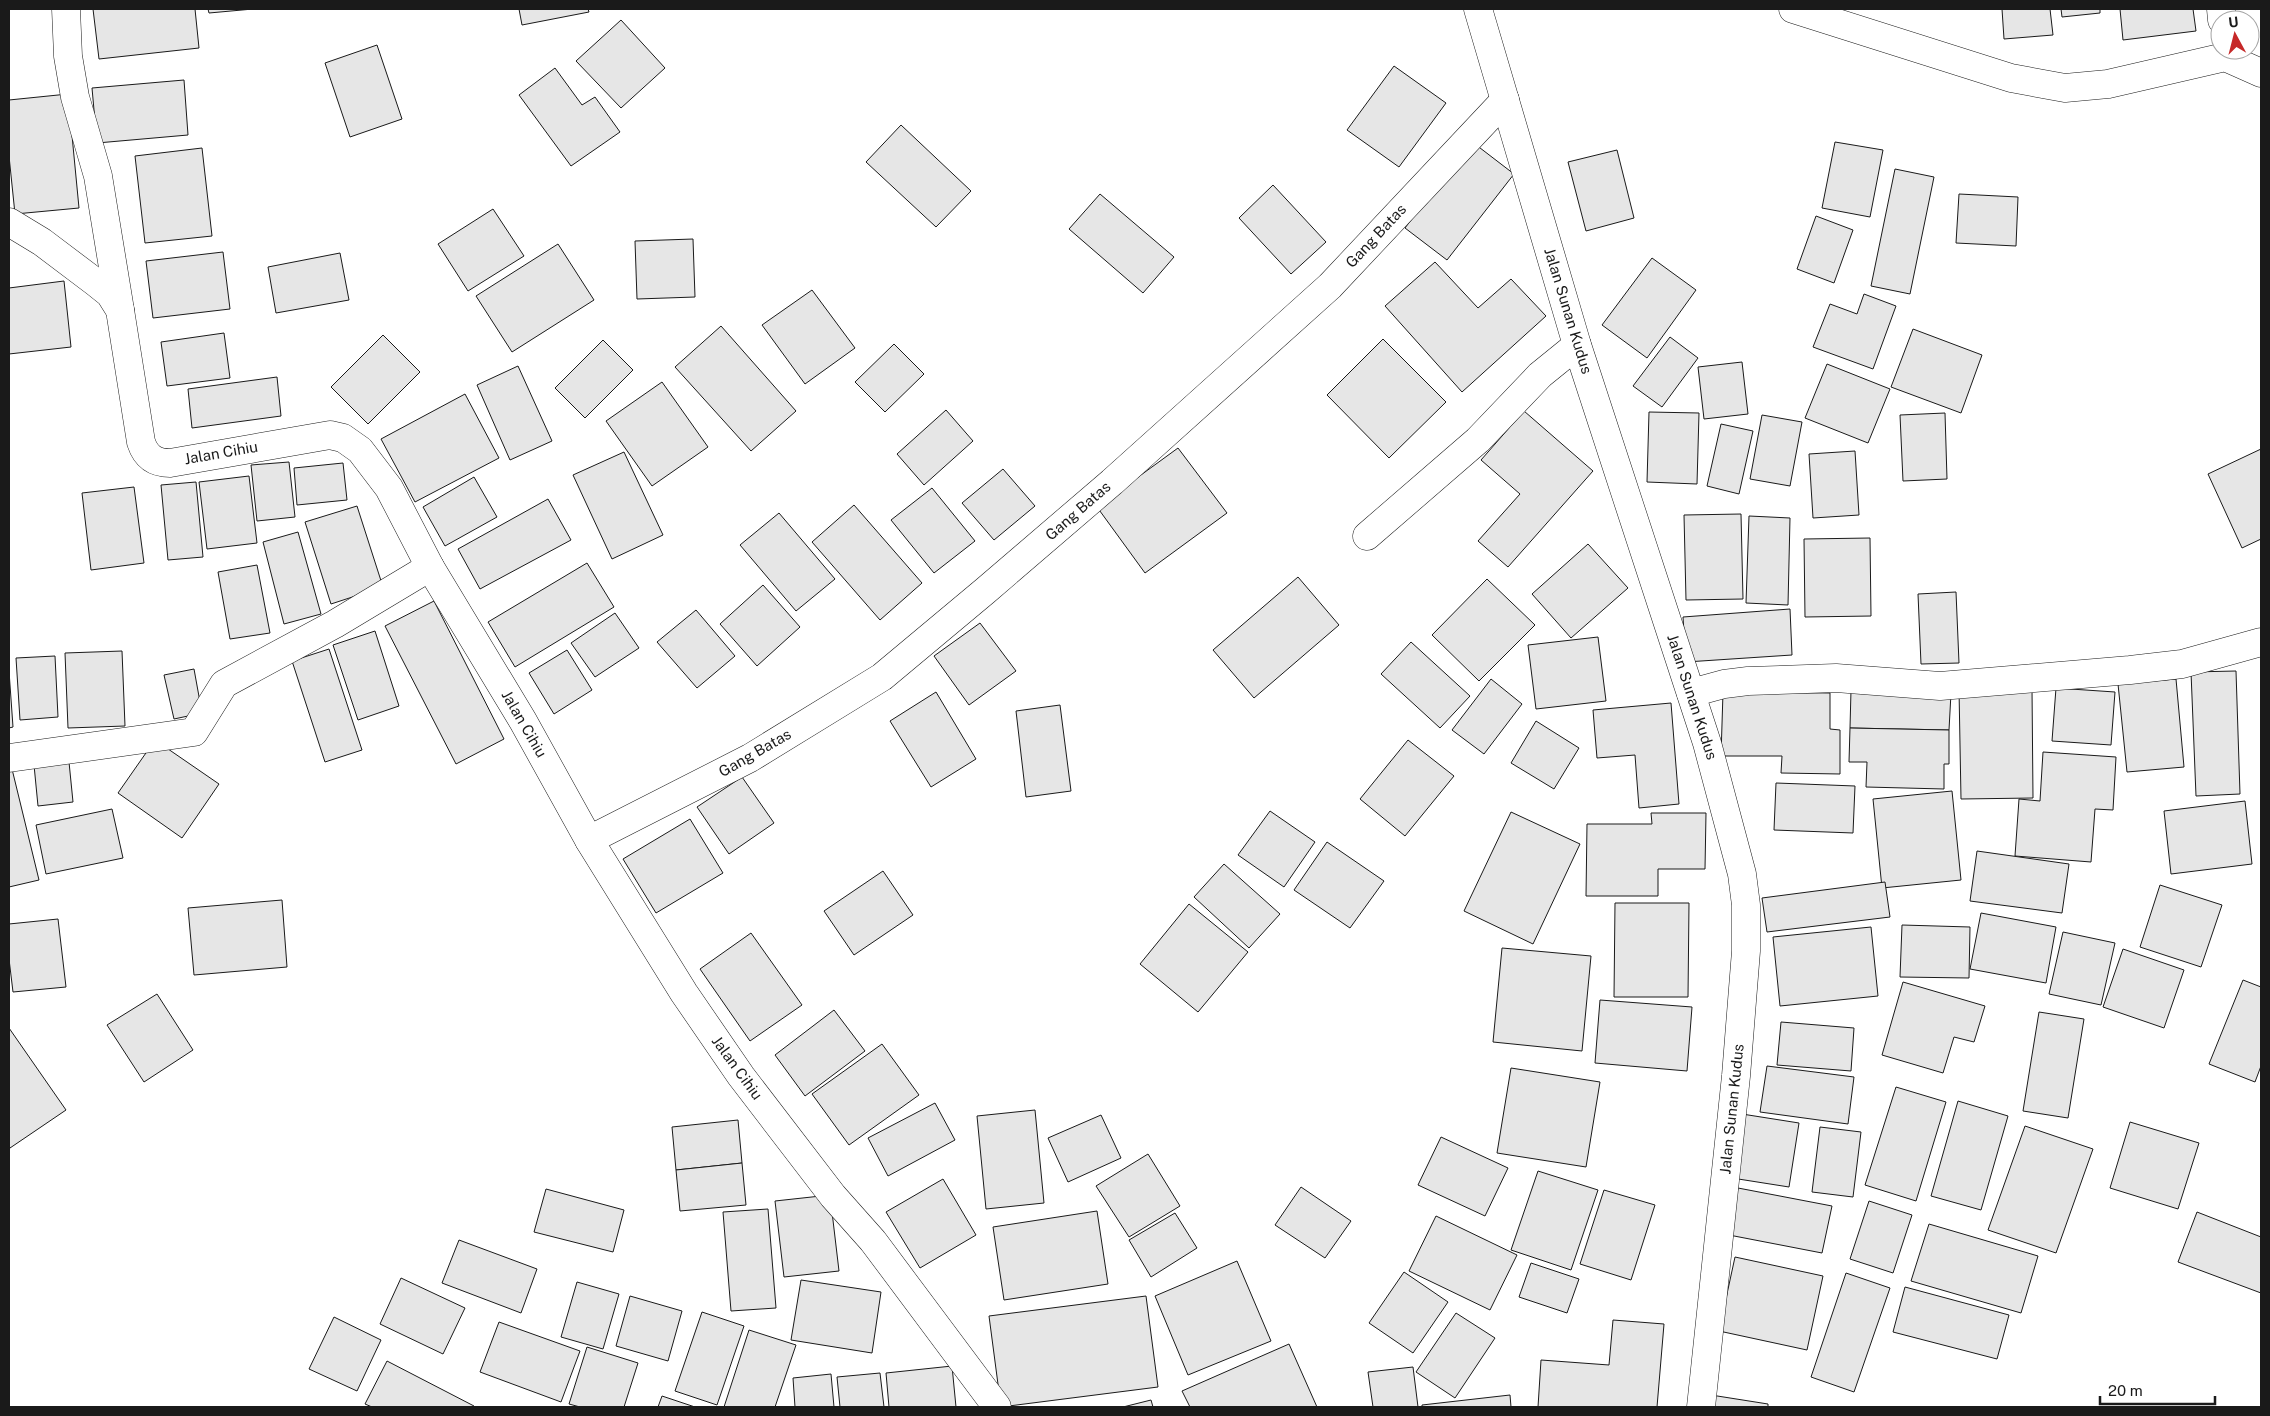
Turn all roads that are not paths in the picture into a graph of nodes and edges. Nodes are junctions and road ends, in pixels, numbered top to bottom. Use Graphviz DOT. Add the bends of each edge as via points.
graph roads {
  1 [pos="66,9"];
  2 [pos="1478,9"];
  3 [pos="1792,9"];
  4 [pos="2210,58"];
  5 [pos="2236,60"];
  6 [pos="2261,73"];
  7 [pos="1506,100"];
  8 [pos="9,222"];
  9 [pos="120,310"];
  10 [pos="1577,345"];
  11 [pos="1367,536"];
  12 [pos="430,567"];
  13 [pos="2261,642"];
  14 [pos="1691,693"];
  15 [pos="9,758"];
  16 [pos="589,840"];
  17 [pos="998,1407"];
  18 [pos="1701,1407"];
  1 -- 9 [label="street" via="69,64 98,176"];
  2 -- 7 [label="street, Jalan Sunan Kudus"];
  3 -- 4 [label="street" via="2011,78 2064,88 2108,84"];
  5 -- 6 [label="street"];
  7 -- 10 [label="street, Jalan Sunan Kudus"];
  7 -- 16 [label="street, Gang Batas" via="1330,286 986,592 882,677 750,758"];
  8 -- 9 [label="street, Jalan Cihiu" via="96,282 110,294"];
  9 -- 12 [label="street, Jalan Cihiu" via="141,442 150,458 170,463 316,436 343,438 360,450 389,488"];
  10 -- 11 [label="street" via="1540,375 1478,440"];
  10 -- 14 [label="street, Jalan Sunan Kudus"];
  12 -- 15 [label="street" via="335,624 224,684 194,732"];
  12 -- 16 [label="street, Jalan Cihiu" via="523,721"];
  13 -- 14 [label="street" via="2182,664 2130,670 1940,686 1836,678 1748,681"];
  14 -- 18 [label="street, Jalan Sunan Kudus" via="1729,820 1746,905 1746,951 1736,1076"];
  16 -- 17 [label="street, Jalan Cihiu" via="684,993 741,1076 833,1196 885,1257"];
}
